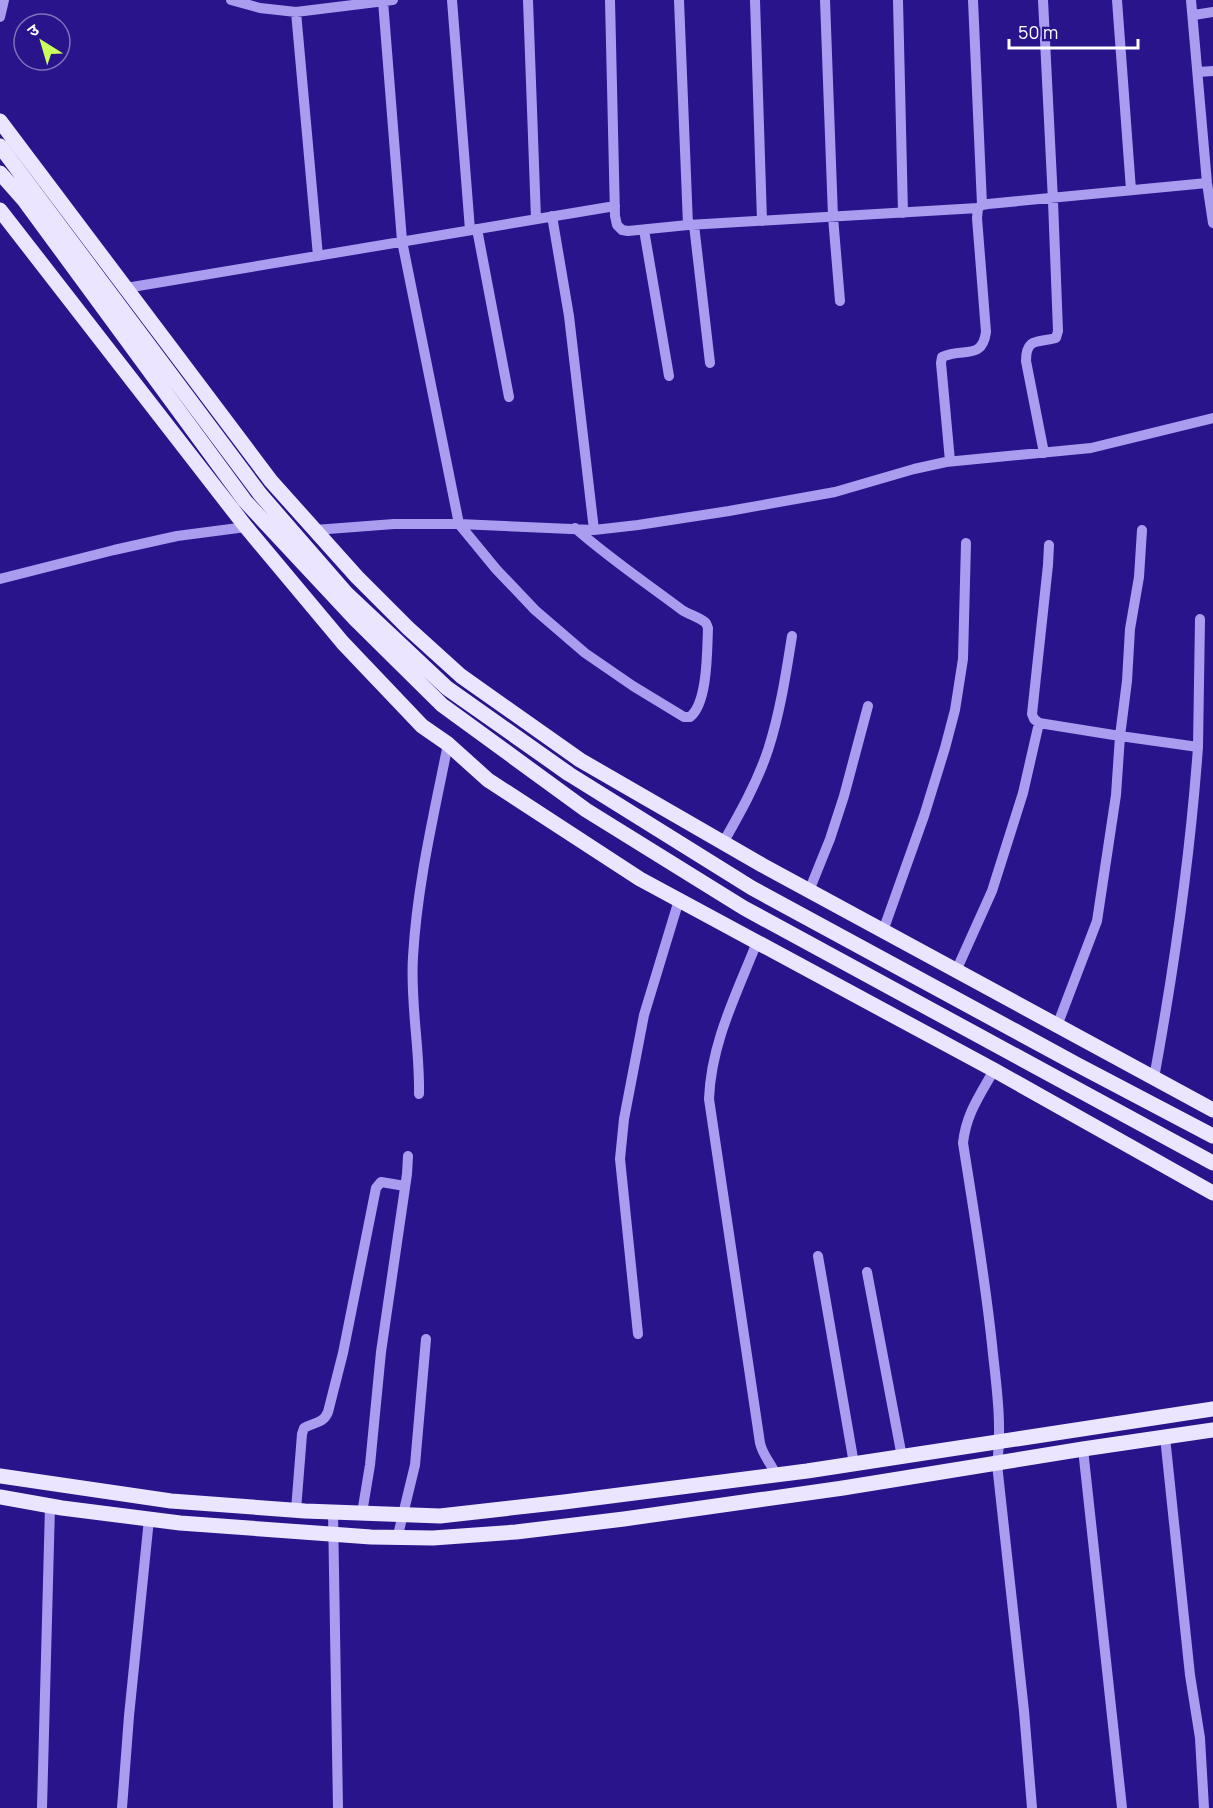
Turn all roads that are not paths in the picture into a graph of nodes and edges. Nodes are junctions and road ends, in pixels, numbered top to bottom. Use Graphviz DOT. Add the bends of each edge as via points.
graph roads {
  1 [pos="4,0"];
  2 [pos="231,0"];
  3 [pos="452,0"];
  4 [pos="528,0"];
  5 [pos="610,0"];
  6 [pos="679,0"];
  7 [pos="754,0"];
  8 [pos="825,0"];
  9 [pos="898,0"];
  10 [pos="973,0"];
  11 [pos="1043,0"];
  12 [pos="1117,0"];
  13 [pos="1191,0"];
  14 [pos="388,1"];
  15 [pos="296,12"];
  16 [pos="1213,12"];
  17 [pos="1194,15"];
  18 [pos="0,18"];
  19 [pos="1213,71"];
  20 [pos="1198,72"];
  21 [pos="0,121"];
  22 [pos="0,146"];
  23 [pos="1209,160"];
  24 [pos="0,173"];
  25 [pos="1207,183"];
  26 [pos="1131,190"];
  27 [pos="1053,197"];
  28 [pos="615,206"];
  29 [pos="980,207"];
  30 [pos="0,210"];
  31 [pos="903,213"];
  32 [pos="552,216"];
  33 [pos="833,217"];
  34 [pos="536,219"];
  35 [pos="762,221"];
  36 [pos="1213,223"];
  37 [pos="691,225"];
  38 [pos="474,230"];
  39 [pos="644,230"];
  40 [pos="402,241"];
  41 [pos="318,255"];
  42 [pos="126,288"];
  43 [pos="840,301"];
  44 [pos="710,363"];
  45 [pos="669,376"];
  46 [pos="509,397"];
  47 [pos="1213,418"];
  48 [pos="1044,453"];
  49 [pos="950,461"];
  50 [pos="459,524"];
  51 [pos="246,527"];
  52 [pos="575,528"];
  53 [pos="315,530"];
  54 [pos="594,530"];
  55 [pos="1142,530"];
  56 [pos="966,543"];
  57 [pos="1048,544"];
  58 [pos="0,579"];
  59 [pos="1200,619"];
  60 [pos="792,636"];
  61 [pos="868,706"];
  62 [pos="1039,723"];
  63 [pos="1120,735"];
  64 [pos="448,744"];
  65 [pos="1198,747"];
  66 [pos="723,843"];
  67 [pos="809,891"];
  68 [pos="678,900"];
  69 [pos="883,931"];
  70 [pos="757,942"];
  71 [pos="956,971"];
  72 [pos="1057,1026"];
  73 [pos="994,1070"];
  74 [pos="1154,1078"];
  75 [pos="419,1094"];
  76 [pos="1213,1110"];
  77 [pos="1213,1137"];
  78 [pos="408,1156"];
  79 [pos="1213,1163"];
  80 [pos="405,1186"];
  81 [pos="1213,1193"];
  82 [pos="818,1256"];
  83 [pos="867,1272"];
  84 [pos="638,1334"];
  85 [pos="426,1339"];
  86 [pos="1213,1409"];
  87 [pos="1213,1430"];
  88 [pos="1165,1437"];
  89 [pos="1000,1442"];
  90 [pos="1083,1449"];
  91 [pos="902,1456"];
  92 [pos="854,1464"];
  93 [pos="997,1464"];
  94 [pos="776,1475"];
  95 [pos="0,1476"];
  96 [pos="0,1497"];
  97 [pos="50,1506"];
  98 [pos="296,1510"];
  99 [pos="333,1512"];
  100 [pos="363,1513"];
  101 [pos="403,1514"];
  102 [pos="149,1519"];
  103 [pos="333,1535"];
  104 [pos="397,1539"];
  105 [pos="42,1808"];
  106 [pos="122,1808"];
  107 [pos="339,1808"];
  108 [pos="1032,1808"];
  109 [pos="1122,1808"];
  110 [pos="1204,1808"];
  1 -- 18 [label="street"];
  2 -- 15 [label="street"];
  3 -- 38 [label="street"];
  4 -- 34 [label="street"];
  5 -- 28 [label="street"];
  6 -- 37 [label="street"];
  7 -- 35 [label="street"];
  8 -- 33 [label="street"];
  9 -- 31 [label="street"];
  10 -- 29 [label="street"];
  11 -- 27 [label="street"];
  12 -- 26 [label="street"];
  13 -- 17 [label="street"];
  14 -- 15 [label="street"];
  14 -- 40 [label="street"];
  15 -- 41 [label="street"];
  16 -- 17 [label="street"];
  17 -- 20 [label="street"];
  19 -- 20 [label="street"];
  20 -- 23 [label="street"];
  21 -- 42 [label="main road"];
  22 -- 77 [label="main road" via="260,494 346,593 447,688 569,774 752,888"];
  23 -- 25 [label="street"];
  24 -- 79 [label="main road" via="24,200 245,501 442,705 586,810 744,908"];
  25 -- 26 [label="street"];
  25 -- 36 [label="street"];
  26 -- 27 [label="street"];
  27 -- 29 [label="street"];
  27 -- 48 [label="street" via="1058,331 1056,338 1037,341 1026,351"];
  28 -- 32 [label="street"];
  28 -- 39 [label="street" via="617,225 622,230"];
  29 -- 31 [label="street"];
  29 -- 49 [label="street" via="977,218 986,332 979,349 942,357"];
  30 -- 51 [label="main road"];
  31 -- 33 [label="street"];
  32 -- 34 [label="street"];
  32 -- 54 [label="street" via="570,326"];
  33 -- 35 [label="street"];
  33 -- 43 [label="street"];
  34 -- 38 [label="street"];
  35 -- 37 [label="street"];
  37 -- 39 [label="street"];
  37 -- 44 [label="street"];
  38 -- 40 [label="street"];
  38 -- 46 [label="street"];
  39 -- 45 [label="street"];
  40 -- 41 [label="street"];
  40 -- 50 [label="street"];
  41 -- 42 [label="street"];
  42 -- 53 [label="main road" via="271,481"];
  47 -- 48 [label="street" via="1091,448"];
  48 -- 49 [label="street"];
  49 -- 54 [label="street" via="835,492"];
  50 -- 52 [label="street"];
  50 -- 52 [label="street" via="515,590 585,652 633,686 690,717 699,704 706,677 706,623 615,561"];
  50 -- 53 [label="street"];
  51 -- 58 [label="street" via="177,536"];
  51 -- 64 [label="main road" via="343,643 422,726"];
  52 -- 54 [label="street"];
  53 -- 66 [label="main road" via="357,577 460,676 580,760"];
  55 -- 63 [label="street"];
  56 -- 69 [label="street" via="963,659 955,710 924,816"];
  57 -- 62 [label="street" via="1032,714"];
  59 -- 65 [label="street"];
  60 -- 66 [label="street" via="767,751"];
  61 -- 67 [label="street" via="844,796"];
  62 -- 63 [label="street"];
  62 -- 71 [label="street" via="1023,793 996,880"];
  63 -- 65 [label="street"];
  63 -- 72 [label="street" via="1116,795 1097,921"];
  64 -- 68 [label="main road" via="488,780"];
  64 -- 75 [label="street" via="423,872 413,956"];
  65 -- 74 [label="street" via="1171,981"];
  66 -- 67 [label="main road"];
  67 -- 69 [label="main road"];
  68 -- 70 [label="main road"];
  68 -- 84 [label="street" via="644,1015 620,1159"];
  69 -- 71 [label="main road"];
  70 -- 73 [label="main road"];
  70 -- 94 [label="street" via="714,1056 710,1098 760,1443"];
  71 -- 72 [label="main road"];
  72 -- 74 [label="main road"];
  73 -- 81 [label="main road"];
  73 -- 89 [label="street" via="969,1113 963,1143 987,1299"];
  74 -- 76 [label="main road"];
  78 -- 80 [label="street"];
  80 -- 98 [label="street" via="386,1182 376,1188 328,1412 325,1419 304,1428 302,1434"];
  80 -- 100 [label="street"];
  82 -- 92 [label="street"];
  83 -- 91 [label="street"];
  85 -- 101 [label="street" via="415,1465"];
  86 -- 89 [label="main road"];
  87 -- 88 [label="main road"];
  88 -- 90 [label="main road"];
  88 -- 110 [label="street" via="1200,1738"];
  89 -- 91 [label="main road"];
  89 -- 93 [label="street"];
  90 -- 93 [label="main road"];
  90 -- 109 [label="street"];
  91 -- 92 [label="main road"];
  92 -- 94 [label="main road"];
  93 -- 104 [label="main road" via="516,1532"];
  93 -- 108 [label="street"];
  94 -- 101 [label="main road" via="452,1515"];
  95 -- 98 [label="main road" via="171,1501"];
  96 -- 97 [label="main road"];
  97 -- 102 [label="main road"];
  97 -- 105 [label="street"];
  98 -- 99 [label="main road"];
  99 -- 100 [label="main road"];
  99 -- 103 [label="street"];
  100 -- 101 [label="main road"];
  101 -- 104 [label="street"];
  102 -- 103 [label="main road"];
  102 -- 106 [label="street"];
  103 -- 104 [label="main road"];
  103 -- 107 [label="street"];
}
